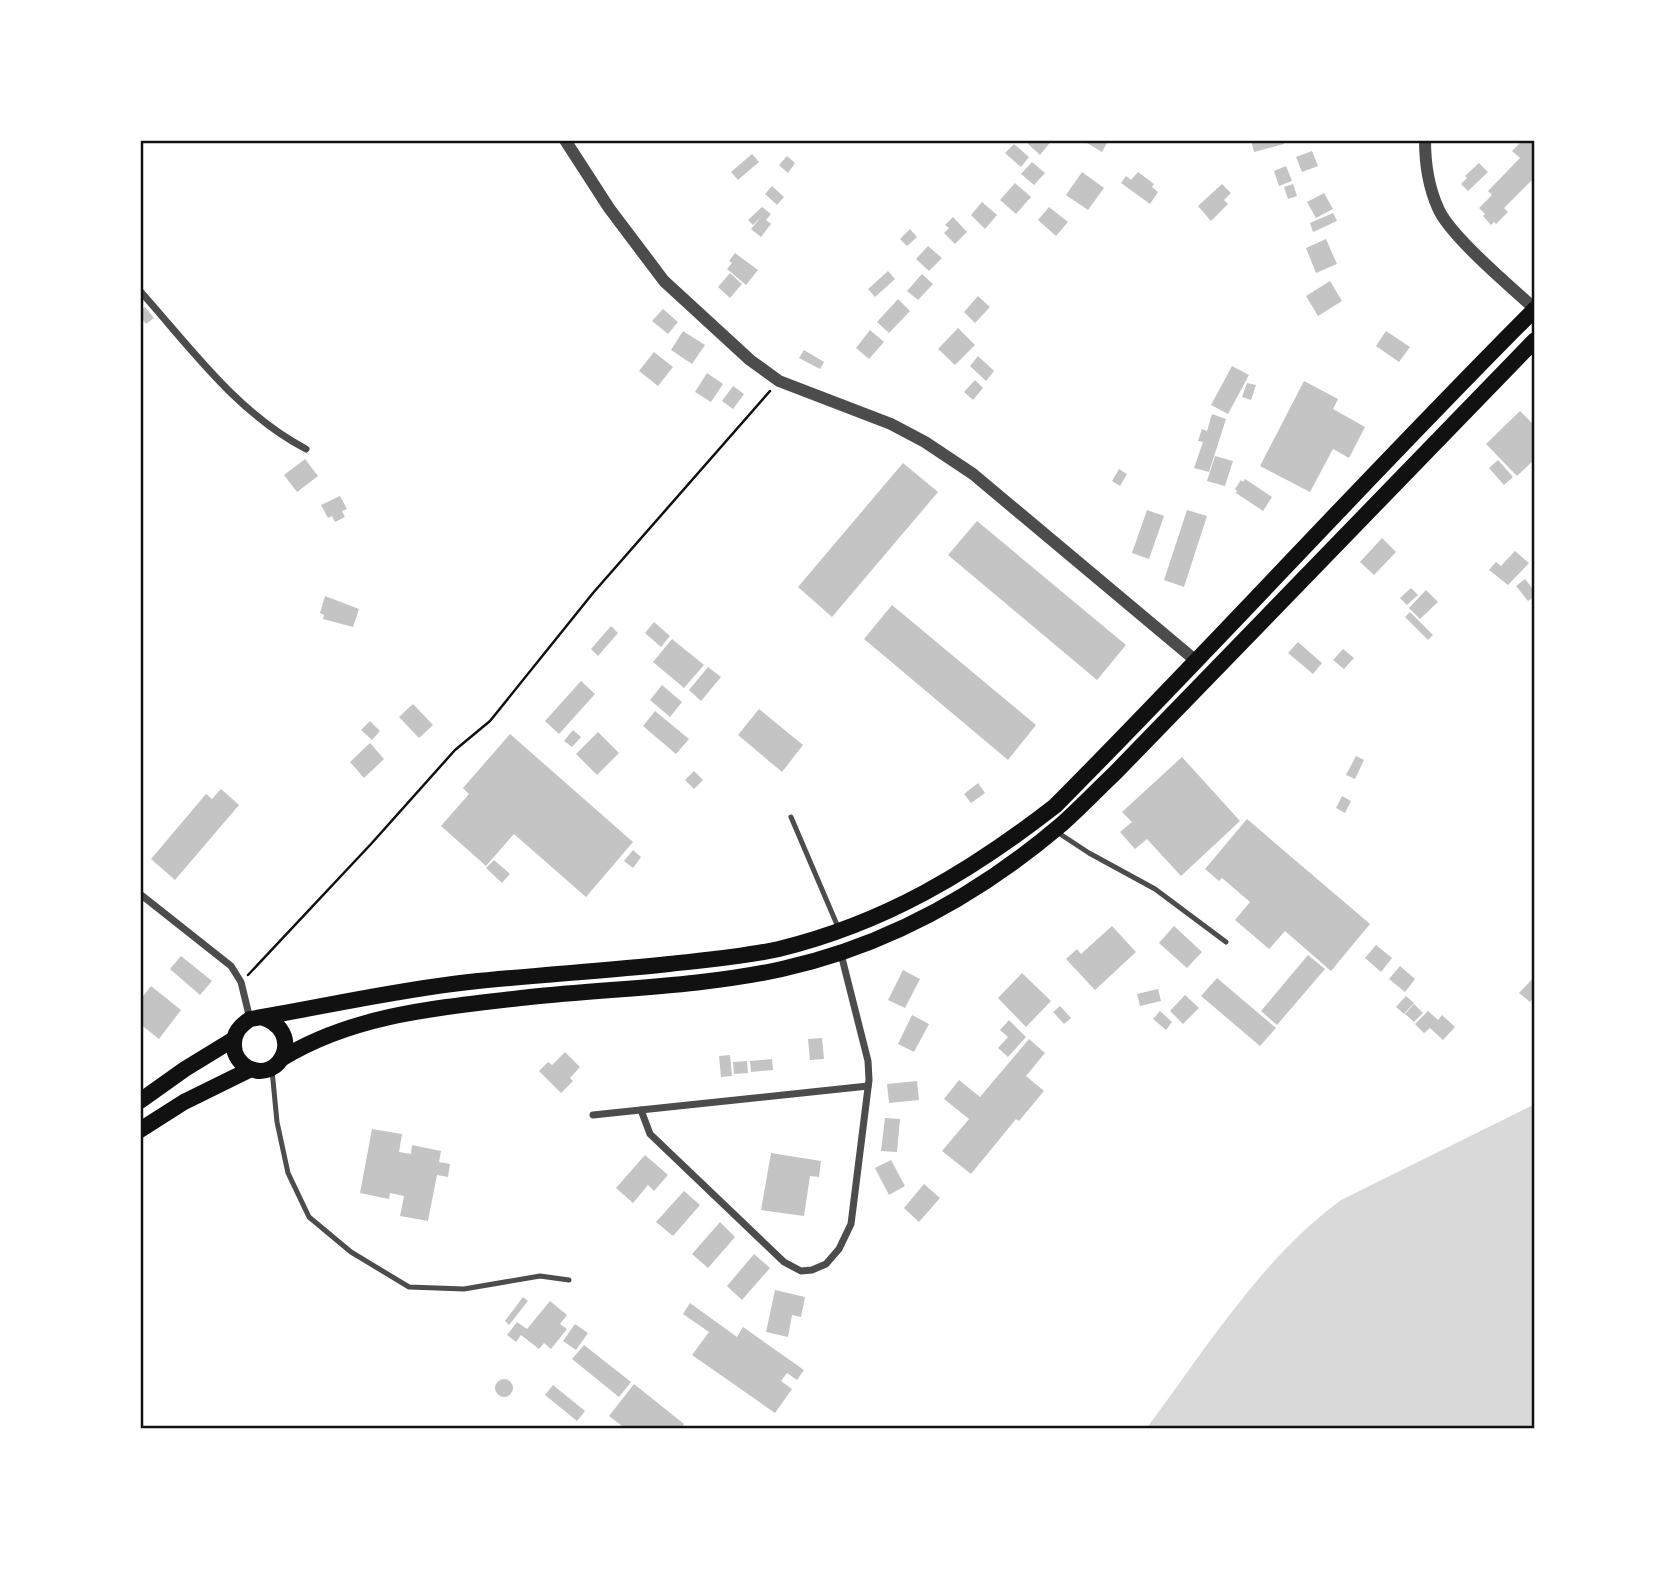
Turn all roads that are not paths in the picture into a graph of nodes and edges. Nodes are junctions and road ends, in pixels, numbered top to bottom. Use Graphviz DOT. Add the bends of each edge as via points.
graph roads {
  1 [pos="565,140"];
  2 [pos="1425,140"];
  3 [pos="140,291"];
  4 [pos="1535,309"];
  5 [pos="1535,340"];
  6 [pos="306,449"];
  7 [pos="1195,660"];
  8 [pos="791,817"];
  9 [pos="1054,830"];
  10 [pos="140,894"];
  11 [pos="839,930"];
  12 [pos="1226,942"];
  13 [pos="840,953"];
  14 [pos="255,1018"];
  15 [pos="234,1039"];
  16 [pos="277,1063"];
  17 [pos="251,1069"];
  18 [pos="868,1086"];
  19 [pos="140,1101"];
  20 [pos="641,1110"];
  21 [pos="593,1115"];
  22 [pos="140,1130"];
  23 [pos="569,1280"];
  1 -- 7 [label="street" via="664,281 750,360 779,381 891,424 973,474"];
  2 -- 4 [label="street" via="1439,210 1453,230"];
  3 -- 6 [label="street" via="244,408"];
  4 -- 7 [label="main road"];
  5 -- 9 [label="main road" via="1115,773"];
  7 -- 11 [label="main road" via="1055,806 1013,839 922,896"];
  8 -- 11 [label="lane"];
  9 -- 12 [label="lane" via="1155,889"];
  9 -- 13 [label="main road" via="971,892"];
  10 -- 14 [label="street" via="231,965"];
  11 -- 14 [label="main road" via="727,958 467,982"];
  13 -- 16 [label="main road" via="727,978 470,1004 381,1018 306,1044"];
  13 -- 18 [label="street" via="868,1061"];
  14 -- 15 [label="main road" via="242,1024"];
  14 -- 16 [label="main road" via="272,1020 280,1027 286,1049"];
  15 -- 17 [label="main road" via="237,1058"];
  15 -- 19 [label="main road"];
  16 -- 17 [label="main road" via="260,1071"];
  16 -- 23 [label="lane" via="277,1122 288,1173 309,1217 351,1252 409,1287 464,1289 540,1276"];
  17 -- 22 [label="main road"];
  18 -- 20 [label="street"];
  18 -- 20 [label="street" via="851,1224 839,1249 826,1264 813,1270 801,1271 771,1251 650,1134"];
  20 -- 21 [label="street"];
}
